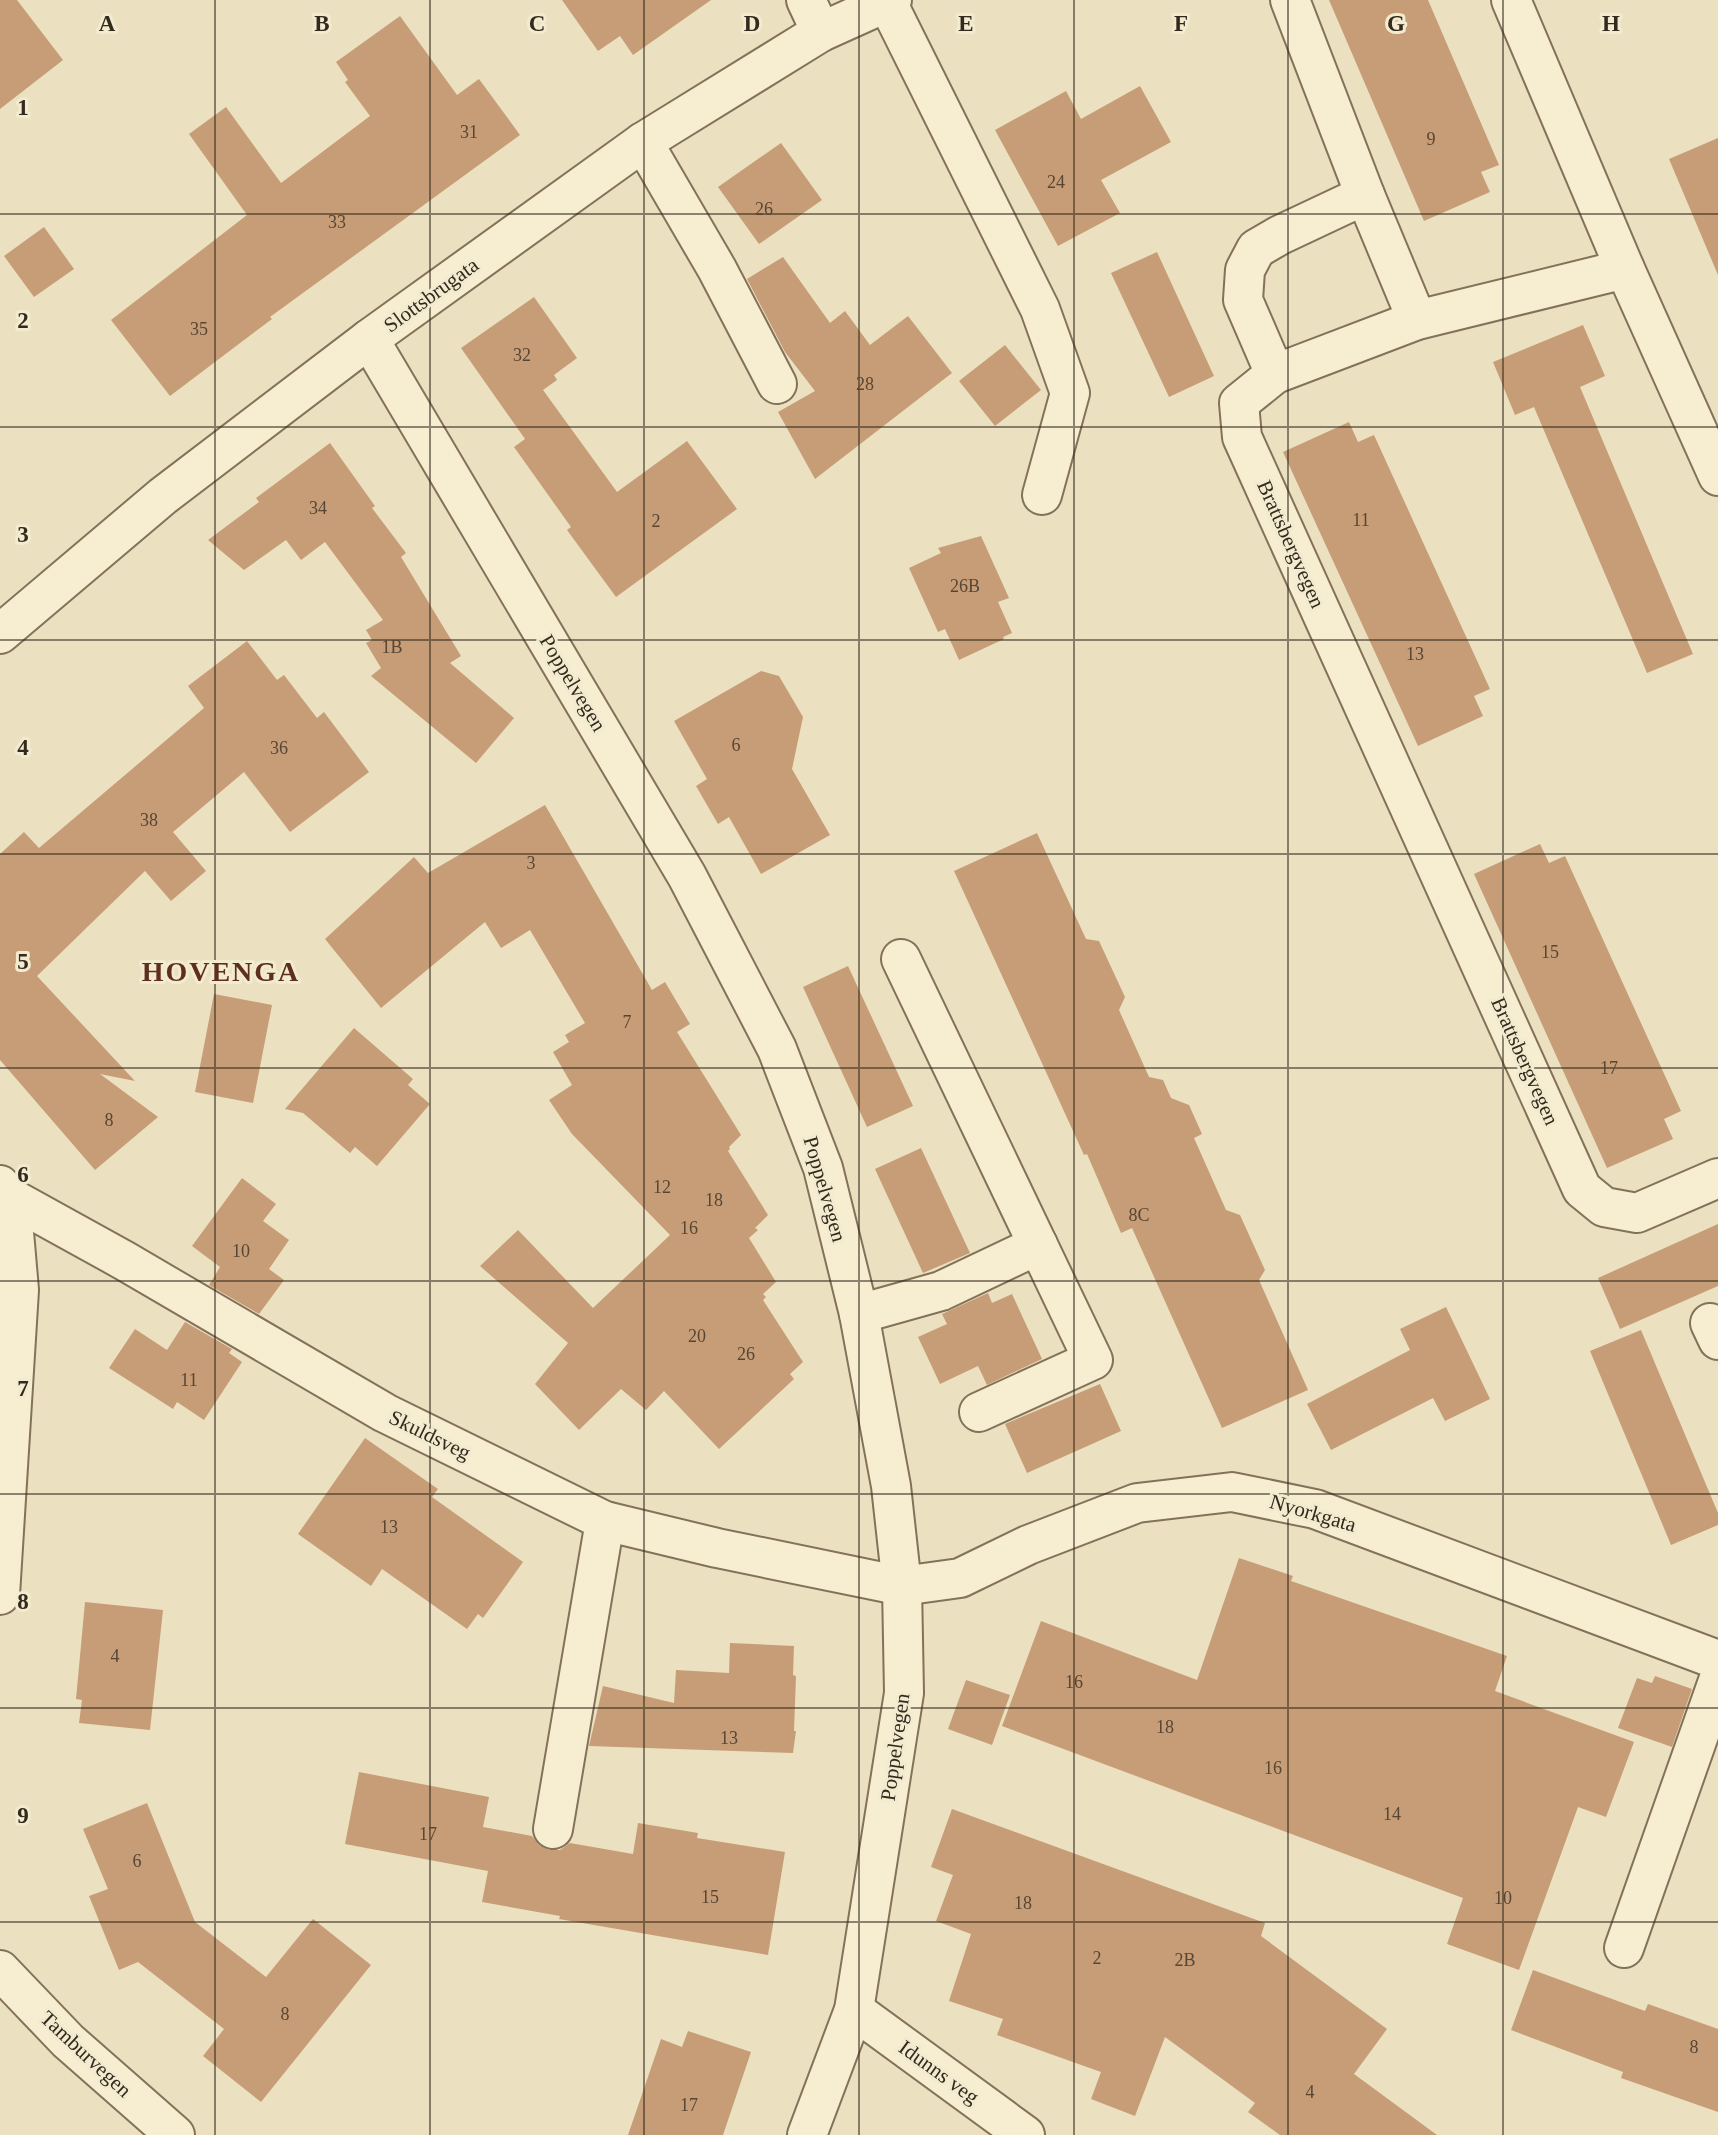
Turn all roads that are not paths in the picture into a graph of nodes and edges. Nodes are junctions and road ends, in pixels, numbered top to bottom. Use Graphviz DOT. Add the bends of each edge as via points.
graph roads {
  1 [pos="1290,0"];
  2 [pos="1511,0"];
  3 [pos="890,1"];
  4 [pos="813,16"];
  5 [pos="643,142"];
  6 [pos="1365,195"];
  7 [pos="1625,269"];
  8 [pos="1417,320"];
  9 [pos="369,339"];
  10 [pos="1275,374"];
  11 [pos="777,384"];
  12 [pos="1718,476"];
  13 [pos="1042,495"];
  14 [pos="0,634"];
  15 [pos="901,959"];
  16 [pos="1718,1178"];
  17 [pos="5,1192"];
  18 [pos="1038,1245"];
  19 [pos="859,1314"];
  20 [pos="978,1412"];
  21 [pos="605,1521"];
  22 [pos="902,1586"];
  23 [pos="0,1595"];
  24 [pos="1718,1660"];
  25 [pos="1718,1681"];
  26 [pos="553,1829"];
  27 [pos="1624,1948"];
  28 [pos="0,1970"];
  29 [pos="854,2010"];
  30 [pos="175,2135"];
  31 [pos="807,2135"];
  32 [pos="1025,2135"];
  1 -- 6 [label="street"];
  2 -- 7 [label="street"];
  3 -- 4 [label="street, Slottsbrugata"];
  3 -- 13 [label="street" via="1041,309 1070,393"];
  4 -- 5 [label="street, Slottsbrugata"];
  5 -- 9 [label="street, Slottsbrugata"];
  5 -- 11 [label="street"];
  6 -- 8 [label="street"];
  6 -- 10 [label="street" via="1280,234 1256,249 1245,270 1244,300"];
  7 -- 8 [label="street, Brattsbergvegen"];
  7 -- 12 [label="street"];
  8 -- 10 [label="street, Brattsbergvegen"];
  9 -- 14 [label="street, Slottsbrugata" via="163,496"];
  9 -- 19 [label="street, Poppelvegen" via="687,876 777,1049 823,1168"];
  10 -- 16 [label="street, Brattsbergvegen" via="1239,403 1242,437 1582,1189 1604,1207 1637,1213"];
  15 -- 18 [label="street"];
  17 -- 21 [label="street, Skuldsveg" via="384,1413"];
  17 -- 23 [label="street" via="19,1290"];
  18 -- 19 [label="street" via="940,1291"];
  18 -- 20 [label="street" via="1093,1360"];
  19 -- 22 [label="street, Poppelvegen" via="891,1486"];
  21 -- 22 [label="street, Skuldsveg"];
  21 -- 26 [label="street"];
  22 -- 24 [label="street, Nyorkgata" via="960,1578 1028,1545 1137,1503 1232,1492 1315,1509"];
  22 -- 29 [label="street, Poppelvegen" via="904,1693"];
  25 -- 27 [label="street"];
  28 -- 30 [label="street, Tamburvegen" via="68,2041"];
  29 -- 31 [label="street, Poppelvegen"];
  29 -- 32 [label="street, Idunns veg"];
}
